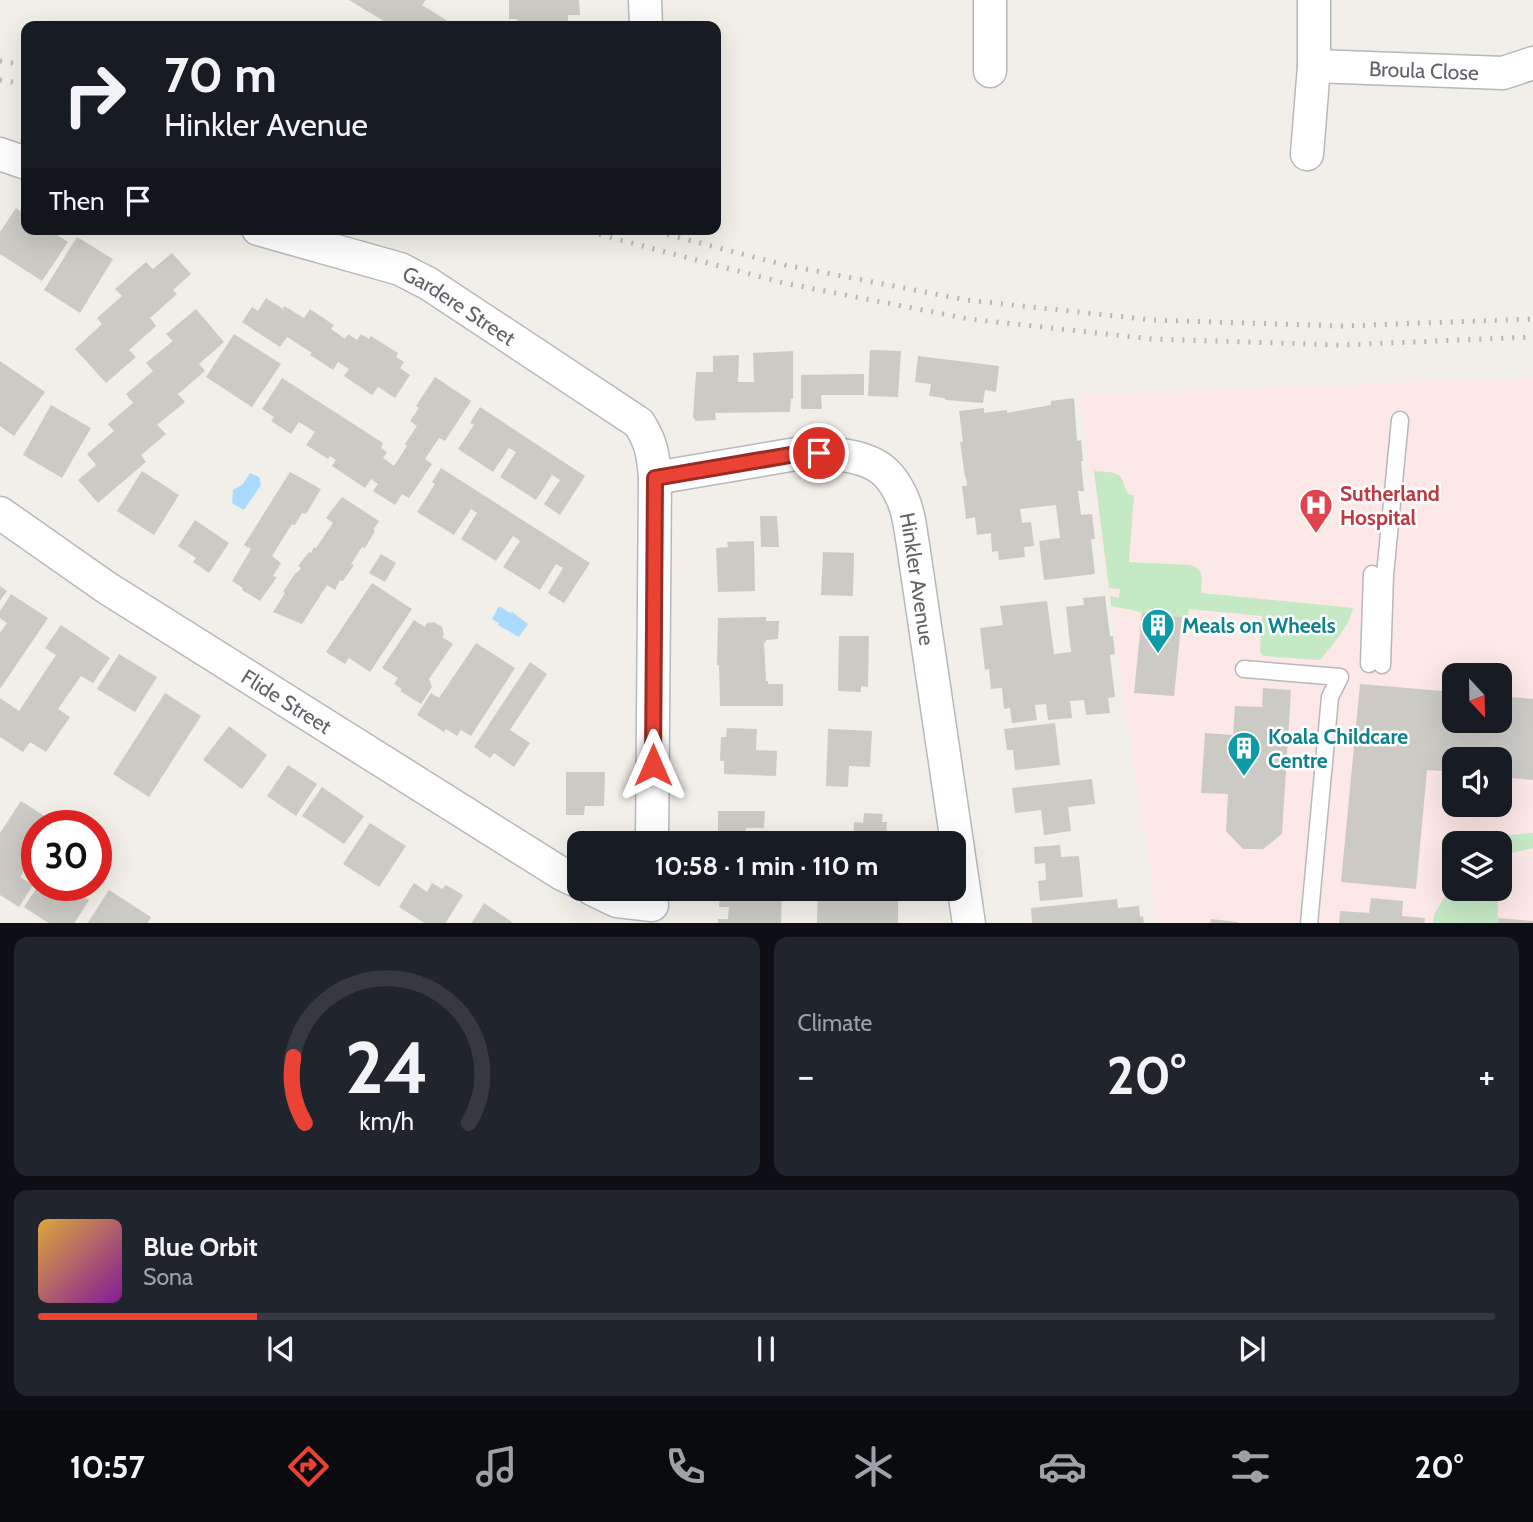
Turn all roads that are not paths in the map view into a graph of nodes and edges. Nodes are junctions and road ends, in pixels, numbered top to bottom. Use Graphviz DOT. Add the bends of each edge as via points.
graph roads {
  1 [pos="645,0"];
  2 [pos="990,0"];
  3 [pos="1314,0"];
  4 [pos="646,21"];
  5 [pos="1533,63"];
  6 [pos="1314,66"];
  7 [pos="990,71"];
  8 [pos="1307,154"];
  9 [pos="0,155"];
  10 [pos="21,161"];
  11 [pos="279,235"];
  12 [pos="1400,420"];
  13 [pos="655,478"];
  14 [pos="0,513"];
  15 [pos="1375,664"];
  16 [pos="1244,669"];
  17 [pos="652,831"];
  18 [pos="567,876"];
  19 [pos="617,901"];
  20 [pos="652,906"];
  21 [pos="969,923"];
  22 [pos="1309,923"];
  1 -- 4 [label="street"];
  2 -- 7 [label="street"];
  3 -- 6 [label="street"];
  5 -- 6 [label="street, Broula Close" via="1503,73"];
  6 -- 8 [label="street"];
  9 -- 10 [label="street"];
  11 -- 13 [label="street, Gardere Street" via="400,269 429,284 639,423 649,438"];
  12 -- 15 [label="lane" via="1378,574"];
  13 -- 17 [label="street"];
  13 -- 21 [label="street, Hinkler Avenue" via="819,453 866,462 886,472 898,489 913,545"];
  14 -- 18 [label="street, Flide Street" via="107,588"];
  16 -- 22 [label="lane" via="1340,677 1330,697"];
  19 -- 20 [label="street"];
}
